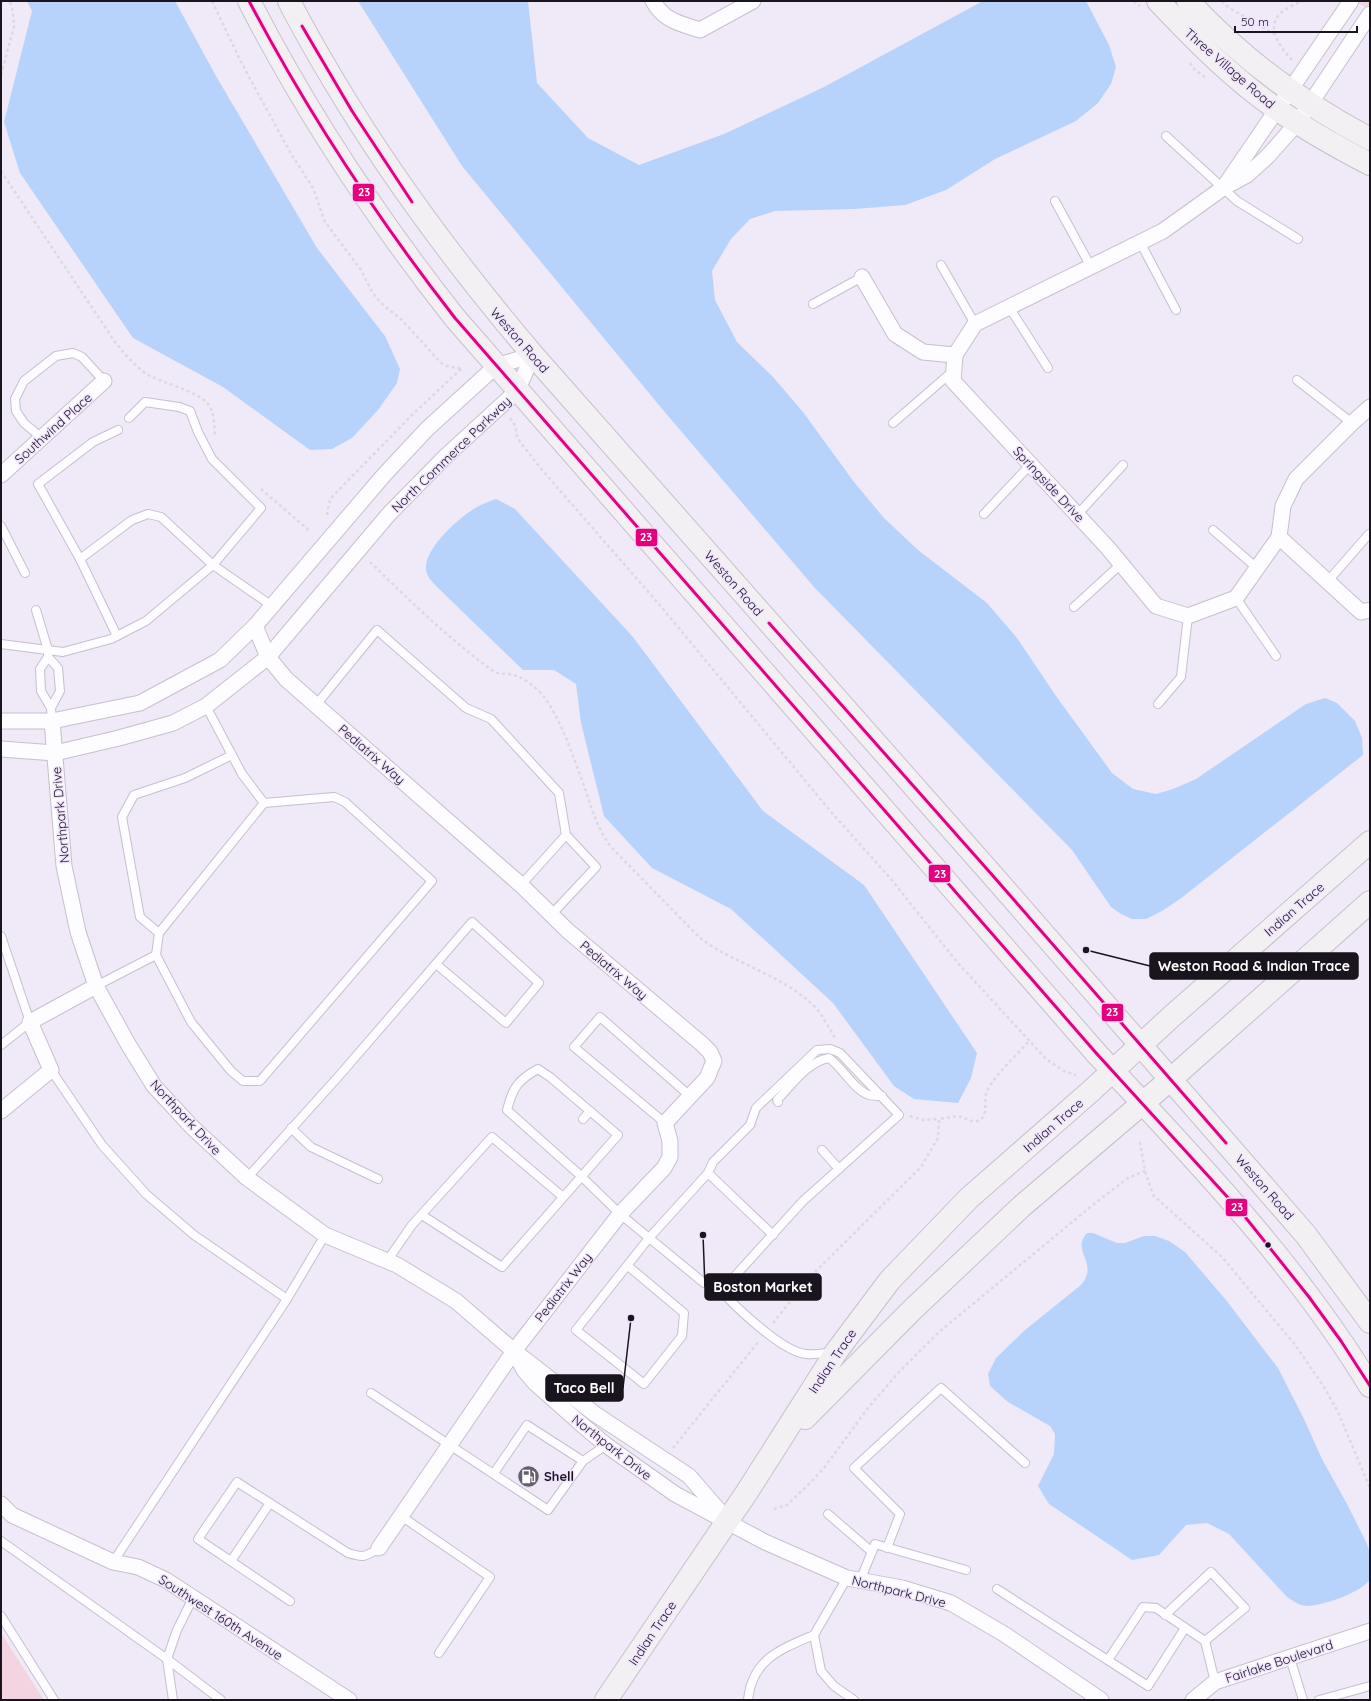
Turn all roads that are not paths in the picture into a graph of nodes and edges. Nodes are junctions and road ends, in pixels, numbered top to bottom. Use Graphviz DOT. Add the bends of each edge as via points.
graph roads {
  1 [pos="249,1"];
  2 [pos="289,1"];
  3 [pos="653,1"];
  4 [pos="753,1"];
  5 [pos="1158,1"];
  6 [pos="1188,1"];
  7 [pos="1351,1"];
  8 [pos="1355,1"];
  9 [pos="1370,12"];
  10 [pos="1290,91"];
  11 [pos="1311,103"];
  12 [pos="1278,110"];
  13 [pos="1298,122"];
  14 [pos="1166,136"];
  15 [pos="1370,140"];
  16 [pos="1370,164"];
  17 [pos="1223,188"];
  18 [pos="1055,201"];
  19 [pos="1298,239"];
  20 [pos="1140,242"];
  21 [pos="941,265"];
  22 [pos="1091,267"];
  23 [pos="862,277"];
  24 [pos="813,304"];
  25 [pos="1009,307"];
  26 [pos="1176,310"];
  27 [pos="975,324"];
  28 [pos="533,355"];
  29 [pos="955,355"];
  30 [pos="496,366"];
  31 [pos="1048,368"];
  32 [pos="954,371"];
  33 [pos="104,380"];
  34 [pos="1297,380"];
  35 [pos="517,391"];
  36 [pos="1370,407"];
  37 [pos="129,418"];
  38 [pos="893,423"];
  39 [pos="1352,423"];
  40 [pos="118,430"];
  41 [pos="42,438"];
  42 [pos="1031,464"];
  43 [pos="1123,465"];
  44 [pos="1,474"];
  45 [pos="984,514"];
  46 [pos="1078,515"];
  47 [pos="1,526"];
  48 [pos="1213,530"];
  49 [pos="1369,534"];
  50 [pos="1279,536"];
  51 [pos="80,559"];
  52 [pos="1121,564"];
  53 [pos="213,565"];
  54 [pos="1258,568"];
  55 [pos="25,573"];
  56 [pos="1328,581"];
  57 [pos="1236,598"];
  58 [pos="272,606"];
  59 [pos="1074,607"];
  60 [pos="36,610"];
  61 [pos="1370,610"];
  62 [pos="1188,616"];
  63 [pos="255,626"];
  64 [pos="117,636"];
  65 [pos="1,644"];
  66 [pos="48,653"];
  67 [pos="1276,656"];
  68 [pos="268,657"];
  69 [pos="1158,704"];
  70 [pos="316,705"];
  71 [pos="206,706"];
  72 [pos="52,714"];
  73 [pos="1,721"];
  74 [pos="1,749"];
  75 [pos="55,754"];
  76 [pos="232,755"];
  77 [pos="264,803"];
  78 [pos="566,835"];
  79 [pos="1370,842"];
  80 [pos="521,886"];
  81 [pos="1370,902"];
  82 [pos="551,915"];
  83 [pos="159,933"];
  84 [pos="1,936"];
  85 [pos="156,955"];
  86 [pos="436,964"];
  87 [pos="96,986"];
  88 [pos="30,1022"];
  89 [pos="1,1045"];
  90 [pos="1141,1045"];
  91 [pos="51,1070"];
  92 [pos="1113,1071"];
  93 [pos="1171,1079"];
  94 [pos="690,1096"];
  95 [pos="882,1096"];
  96 [pos="778,1102"];
  97 [pos="1143,1103"];
  98 [pos="1,1111"];
  99 [pos="590,1111"];
  100 [pos="583,1119"];
  101 [pos="665,1123"];
  102 [pos="291,1128"];
  103 [pos="822,1150"];
  104 [pos="839,1170"];
  105 [pos="708,1173"];
  106 [pos="581,1176"];
  107 [pos="247,1178"];
  108 [pos="378,1179"];
  109 [pos="563,1197"];
  110 [pos="620,1214"];
  111 [pos="422,1215"];
  112 [pos="325,1234"];
  113 [pos="773,1235"];
  114 [pos="649,1238"];
  115 [pos="387,1261"];
  116 [pos="628,1266"];
  117 [pos="716,1285"];
  118 [pos="287,1299"];
  119 [pos="1370,1322"];
  120 [pos="514,1351"];
  121 [pos="836,1352"];
  122 [pos="1370,1386"];
  123 [pos="371,1393"];
  124 [pos="449,1445"];
  125 [pos="606,1445"];
  126 [pos="778,1446"];
  127 [pos="583,1461"];
  128 [pos="1025,1462"];
  129 [pos="494,1474"];
  130 [pos="270,1503"];
  131 [pos="1,1504"];
  132 [pos="828,1514"];
  133 [pos="401,1516"];
  134 [pos="728,1521"];
  135 [pos="1,1542"];
  136 [pos="379,1548"];
  137 [pos="887,1548"];
  138 [pos="872,1552"];
  139 [pos="232,1561"];
  140 [pos="113,1562"];
  141 [pos="966,1570"];
  142 [pos="853,1579"];
  143 [pos="997,1589"];
  144 [pos="194,1598"];
  145 [pos="290,1601"];
  146 [pos="1165,1615"];
  147 [pos="1,1616"];
  148 [pos="1185,1628"];
  149 [pos="1370,1631"];
  150 [pos="814,1634"];
  151 [pos="1205,1641"];
  152 [pos="440,1653"];
  153 [pos="1290,1658"];
  154 [pos="167,1659"];
  155 [pos="1108,1660"];
  156 [pos="1215,1682"];
  157 [pos="1370,1686"];
  158 [pos="54,1700"];
  159 [pos="173,1700"];
  160 [pos="222,1700"];
  161 [pos="349,1700"];
  162 [pos="606,1700"];
  163 [pos="748,1700"];
  164 [pos="854,1700"];
  165 [pos="1102,1700"];
  166 [pos="1193,1700"];
  167 [pos="1303,1700"];
  168 [pos="1320,1700"];
  1 -- 30 [label="main road" via="312,116 367,200 418,272"];
  2 -- 28 [label="main road, Weston Road" via="352,111 416,209 483,296"];
  3 -- 4 [label="street" via="657,9 670,21 700,30"];
  5 -- 12 [label="main road, Three Village Road" via="1192,37 1239,80"];
  6 -- 10 [label="main road, Three Village Road" via="1213,27"];
  7 -- 10 [label="street"];
  8 -- 9 [label="street"];
  9 -- 11 [label="street"];
  10 -- 11 [label="main road, Three Village Road"];
  10 -- 12 [label="street"];
  11 -- 13 [label="street"];
  11 -- 15 [label="main road, Three Village Road"];
  12 -- 13 [label="main road, Three Village Road"];
  12 -- 17 [label="street"];
  13 -- 16 [label="main road, Three Village Road"];
  13 -- 17 [label="street" via="1268,156 1246,175"];
  14 -- 17 [label="lane"];
  17 -- 19 [label="lane" via="1236,201"];
  17 -- 20 [label="street" via="1163,231"];
  18 -- 22 [label="lane"];
  20 -- 22 [label="street"];
  20 -- 26 [label="lane"];
  21 -- 27 [label="lane"];
  22 -- 25 [label="street"];
  23 -- 24 [label="lane"];
  23 -- 29 [label="street" via="895,334 922,352"];
  25 -- 27 [label="street"];
  25 -- 31 [label="lane"];
  27 -- 29 [label="street, Springside Drive"];
  28 -- 30 [label="street"];
  28 -- 35 [label="street, North Commerce Parkway"];
  28 -- 90 [label="main road, Weston Road"];
  29 -- 32 [label="street, Springside Drive"];
  30 -- 35 [label="main road"];
  30 -- 58 [label="street" via="428,429 389,470"];
  32 -- 38 [label="lane"];
  32 -- 42 [label="street, Springside Drive" via="953,381"];
  33 -- 41 [label="street, Southwind Place"];
  33 -- 41 [label="lane" via="82,357 73,353 56,356 24,382 15,399 16,411 24,423"];
  34 -- 39 [label="lane"];
  35 -- 68 [label="street, North Commerce Parkway" via="446,456 389,514"];
  35 -- 92 [label="main road"];
  36 -- 39 [label="street"];
  37 -- 53 [label="lane" via="145,402 190,411 212,459 261,508"];
  39 -- 50 [label="street" via="1296,479 1283,506"];
  40 -- 51 [label="lane" via="93,442 38,484"];
  41 -- 44 [label="street, Southwind Place"];
  42 -- 45 [label="lane"];
  42 -- 46 [label="street, Springside Drive"];
  43 -- 46 [label="lane"];
  46 -- 52 [label="street, Springside Drive"];
  47 -- 55 [label="lane"];
  48 -- 54 [label="lane"];
  49 -- 56 [label="lane"];
  50 -- 54 [label="street"];
  50 -- 56 [label="street"];
  51 -- 53 [label="lane" via="132,520 148,514 161,517"];
  51 -- 64 [label="lane"];
  52 -- 59 [label="lane"];
  52 -- 62 [label="street, Springside Drive" via="1156,606"];
  53 -- 58 [label="lane"];
  53 -- 64 [label="lane" via="146,621"];
  54 -- 57 [label="street"];
  56 -- 61 [label="street" via="1361,612"];
  57 -- 62 [label="street"];
  57 -- 67 [label="lane"];
  58 -- 63 [label="street"];
  60 -- 66 [label="lane"];
  62 -- 69 [label="lane" via="1181,677"];
  63 -- 68 [label="street, Pediatrix Way"];
  63 -- 72 [label="street" via="220,660 140,703"];
  64 -- 66 [label="lane" via="63,652"];
  65 -- 66 [label="lane"];
  66 -- 72 [label="lane" via="40,670 41,691"];
  66 -- 72 [label="lane" via="58,668 60,692"];
  68 -- 70 [label="street, Pediatrix Way" via="286,680"];
  68 -- 71 [label="street, North Commerce Parkway"];
  70 -- 78 [label="lane" via="377,630 466,708 491,719 559,793"];
  70 -- 80 [label="street, Pediatrix Way"];
  71 -- 75 [label="street, North Commerce Parkway" via="173,723"];
  71 -- 76 [label="lane"];
  72 -- 73 [label="street"];
  72 -- 75 [label="street, Northpark Drive"];
  74 -- 75 [label="street, North Commerce Parkway"];
  75 -- 87 [label="street, Northpark Drive" via="64,866 78,932"];
  76 -- 77 [label="lane" via="242,774"];
  76 -- 83 [label="lane" via="185,778 134,795 122,816 140,917"];
  77 -- 83 [label="lane"];
  77 -- 85 [label="lane" via="334,797 345,802 432,880 260,1081 243,1081 231,1071 191,1022"];
  78 -- 80 [label="lane"];
  78 -- 82 [label="lane" via="596,867"];
  79 -- 90 [label="main road, Indian Trace"];
  80 -- 82 [label="street, Pediatrix Way"];
  81 -- 93 [label="main road, Indian Trace"];
  82 -- 94 [label="street, Pediatrix Way" via="710,1052 714,1061 707,1078"];
  83 -- 85 [label="lane"];
  84 -- 88 [label="lane"];
  85 -- 87 [label="lane"];
  86 -- 86 [label="lane" via="506,1023 539,983 472,922"];
  86 -- 102 [label="lane"];
  87 -- 88 [label="street"];
  87 -- 107 [label="street, Northpark Drive" via="154,1086 192,1127"];
  88 -- 89 [label="lane"];
  88 -- 91 [label="street"];
  90 -- 92 [label="main road, Indian Trace"];
  90 -- 93 [label="main road, Weston Road"];
  91 -- 98 [label="street"];
  91 -- 118 [label="lane" via="102,1145 146,1194 194,1235"];
  92 -- 97 [label="main road"];
  92 -- 121 [label="main road, Indian Trace" via="969,1198 890,1280"];
  93 -- 97 [label="main road, Indian Trace"];
  93 -- 119 [label="main road, Weston Road" via="1306,1235"];
  94 -- 101 [label="street, Pediatrix Way"];
  94 -- 101 [label="lane" via="600,1017 574,1047"];
  95 -- 96 [label="lane" via="868,1095 860,1090 829,1058 821,1059 808,1069 777,1100"];
  95 -- 104 [label="lane" via="899,1116"];
  95 -- 105 [label="lane" via="840,1053 830,1048 817,1050 756,1108 750,1125 713,1162"];
  97 -- 122 [label="main road" via="1217,1184 1288,1269 1341,1340"];
  97 -- 126 [label="main road, Indian Trace" via="1022,1206 913,1309"];
  99 -- 100 [label="lane"];
  99 -- 106 [label="lane" via="618,1135"];
  99 -- 106 [label="lane" via="538,1069 525,1076 512,1092 508,1110 557,1149"];
  101 -- 110 [label="street, Pediatrix Way" via="670,1141 670,1157 664,1168"];
  102 -- 107 [label="lane"];
  102 -- 108 [label="lane" via="311,1147"];
  103 -- 104 [label="lane"];
  104 -- 113 [label="lane" via="803,1201"];
  105 -- 113 [label="lane"];
  105 -- 114 [label="lane"];
  106 -- 109 [label="lane"];
  106 -- 110 [label="lane"];
  107 -- 112 [label="street, Northpark Drive"];
  109 -- 111 [label="lane" via="502,1267"];
  109 -- 111 [label="lane" via="492,1137"];
  110 -- 114 [label="lane"];
  110 -- 120 [label="street, Pediatrix Way"];
  111 -- 115 [label="lane"];
  112 -- 115 [label="street, Northpark Drive"];
  112 -- 118 [label="lane"];
  113 -- 117 [label="lane" via="734,1277"];
  114 -- 116 [label="lane"];
  114 -- 117 [label="lane" via="704,1283"];
  115 -- 120 [label="street, Northpark Drive" via="456,1301"];
  116 -- 116 [label="lane" via="576,1330 644,1384 682,1336 684,1313"];
  117 -- 121 [label="lane" via="734,1306 788,1349 805,1354"];
  118 -- 140 [label="lane"];
  120 -- 124 [label="street"];
  120 -- 125 [label="street, Northpark Drive" via="524,1370 536,1384"];
  120 -- 134 [label="street, Northpark Drive" via="595,1414 689,1476"];
  121 -- 126 [label="main road, Indian Trace"];
  123 -- 124 [label="lane"];
  124 -- 129 [label="lane"];
  124 -- 133 [label="street"];
  125 -- 127 [label="lane"];
  125 -- 134 [label="street, Northpark Drive" via="676,1494"];
  126 -- 134 [label="main road, Indian Trace"];
  127 -- 129 [label="lane" via="548,1510"];
  127 -- 129 [label="lane" via="527,1425"];
  128 -- 137 [label="lane" via="941,1388 854,1468 900,1514"];
  130 -- 136 [label="lane" via="348,1553 361,1557"];
  130 -- 139 [label="lane"];
  130 -- 139 [label="lane" via="237,1482 198,1539"];
  131 -- 140 [label="street, Southwest 160th Avenue" via="12,1515"];
  132 -- 138 [label="lane"];
  133 -- 136 [label="street"];
  133 -- 152 [label="lane" via="490,1577"];
  134 -- 142 [label="street, Northpark Drive" via="765,1542"];
  134 -- 162 [label="main road, Indian Trace"];
  135 -- 154 [label="lane"];
  137 -- 138 [label="lane" via="875,1544"];
  137 -- 141 [label="lane"];
  138 -- 142 [label="lane"];
  139 -- 145 [label="lane"];
  140 -- 144 [label="street, Southwest 160th Avenue" via="138,1567 166,1580"];
  142 -- 150 [label="lane"];
  142 -- 165 [label="street, Northpark Drive" via="902,1588 951,1603 1004,1634"];
  143 -- 155 [label="lane"];
  144 -- 154 [label="lane" via="177,1630"];
  144 -- 161 [label="street, Southwest 160th Avenue"];
  146 -- 148 [label="lane"];
  146 -- 151 [label="lane" via="1211,1572 1245,1608"];
  146 -- 155 [label="lane" via="1156,1608 1143,1607"];
  147 -- 158 [label="lane"];
  148 -- 151 [label="lane"];
  148 -- 155 [label="lane" via="1148,1686"];
  149 -- 153 [label="street, Fairlake Boulevard"];
  150 -- 163 [label="lane" via="777,1651 765,1661 755,1674"];
  150 -- 164 [label="lane" via="821,1671 834,1686"];
  151 -- 156 [label="lane"];
  153 -- 156 [label="street, Fairlake Boulevard"];
  153 -- 167 [label="lane"];
  154 -- 159 [label="lane"];
  154 -- 160 [label="lane"];
  156 -- 166 [label="street, Fairlake Boulevard"];
  157 -- 168 [label="lane"];
}
